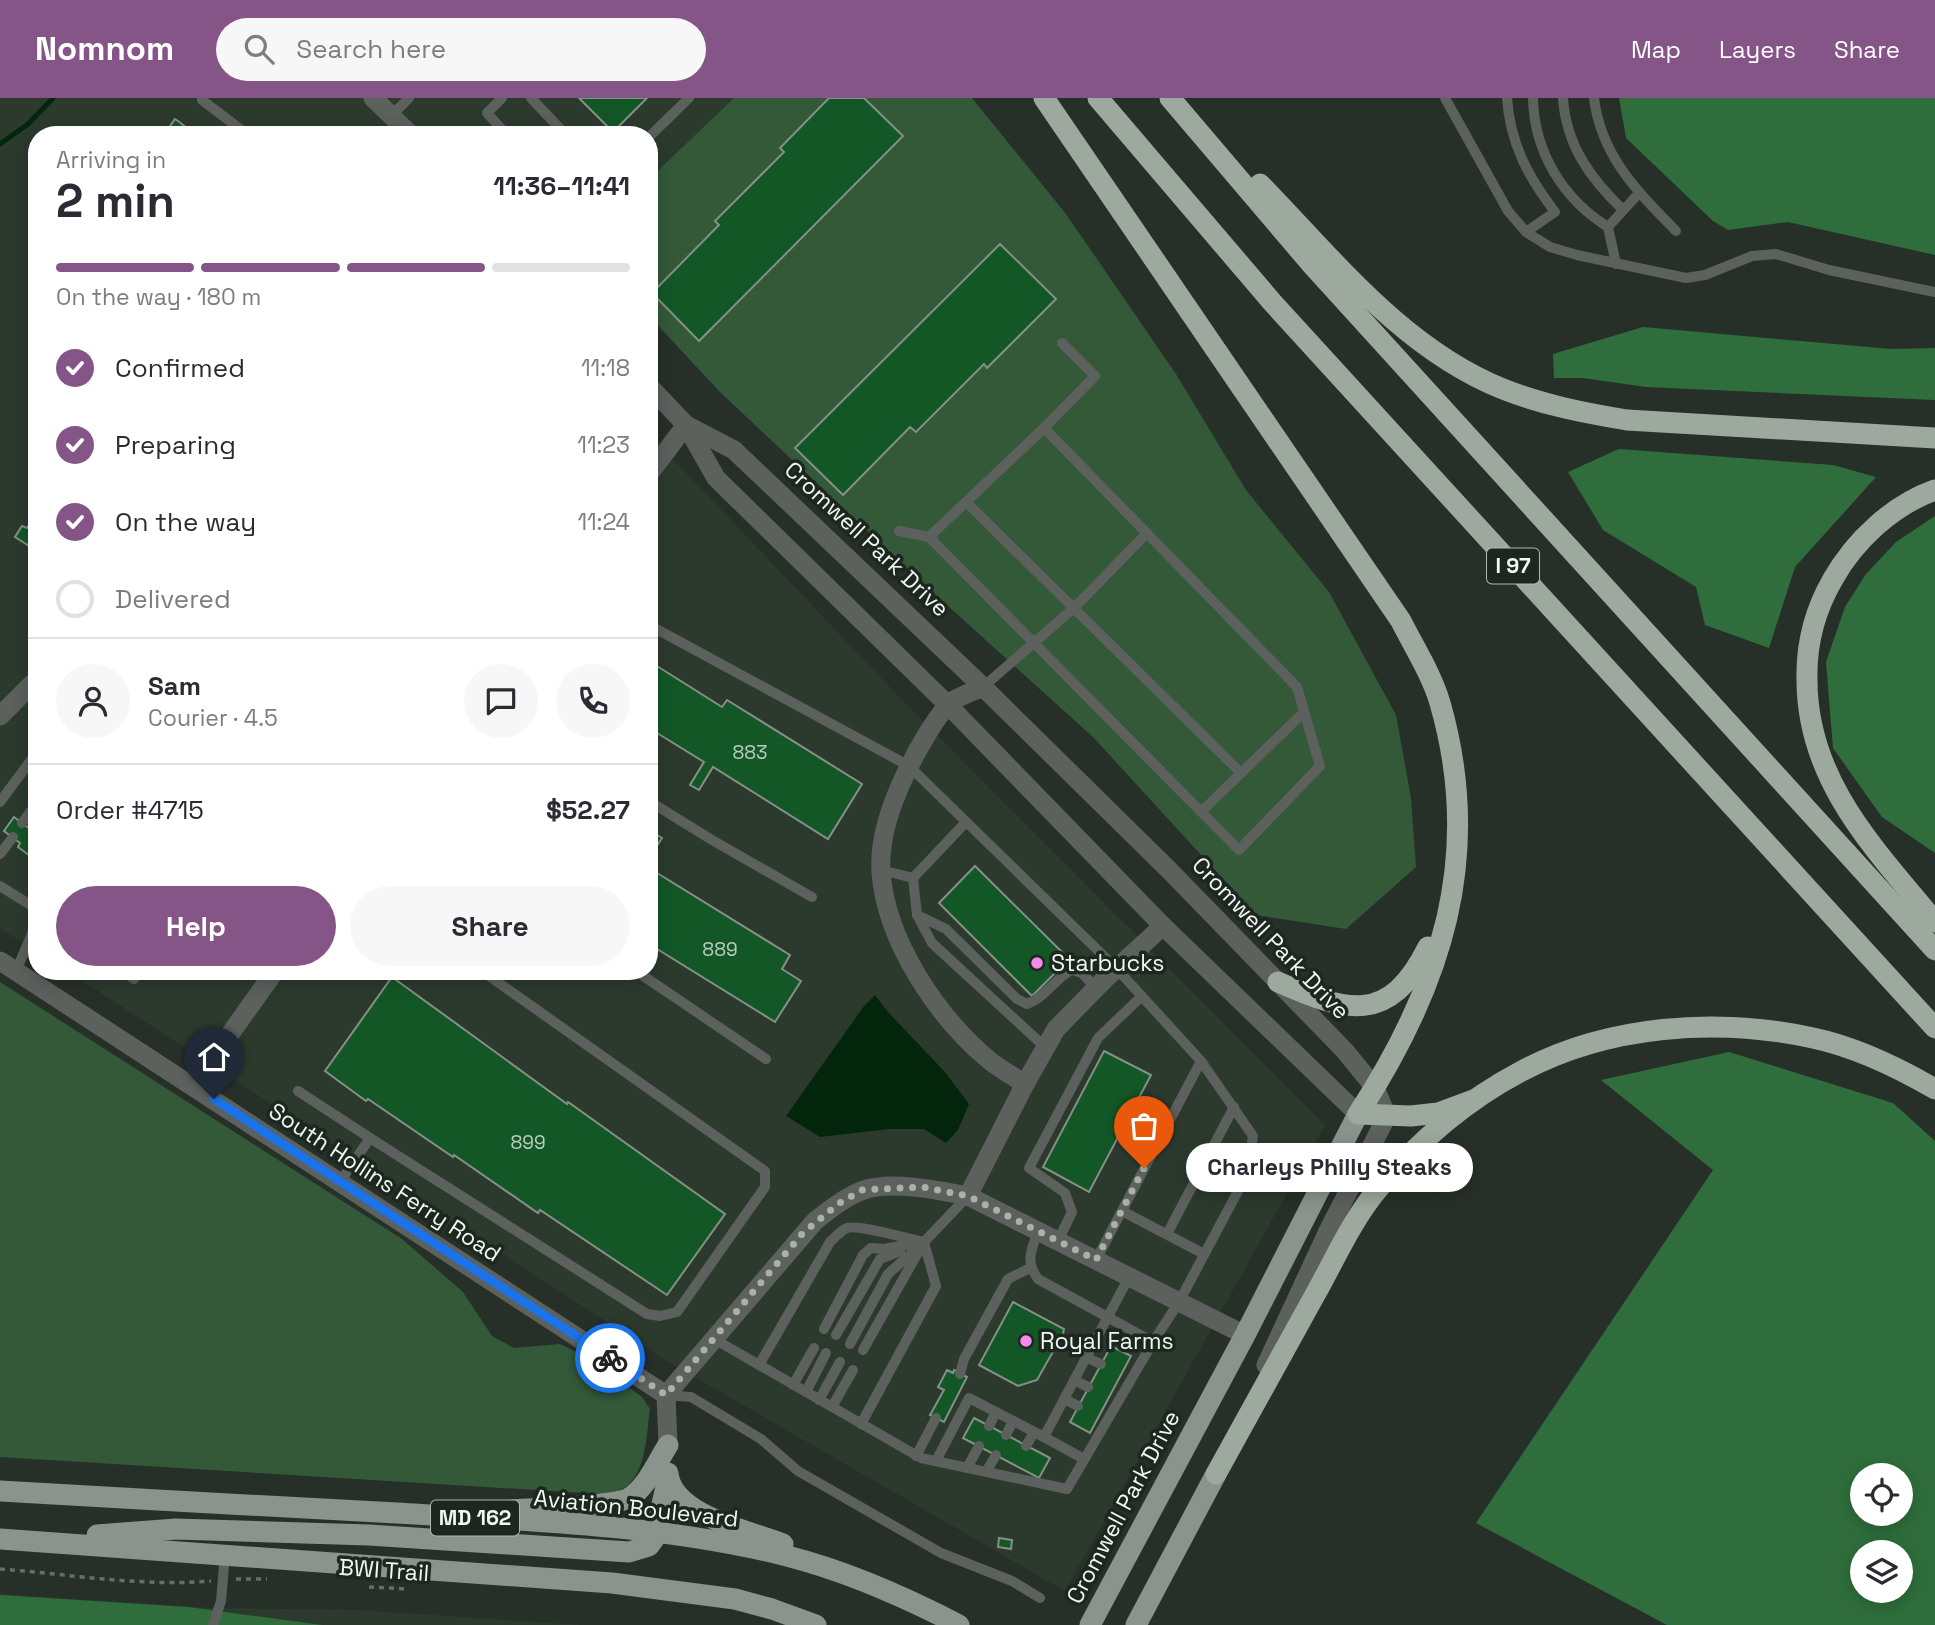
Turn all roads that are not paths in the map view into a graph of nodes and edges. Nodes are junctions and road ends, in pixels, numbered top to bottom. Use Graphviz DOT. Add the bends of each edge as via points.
graph roads {
  1 [pos="373,98"];
  2 [pos="409,98"];
  3 [pos="502,98"];
  4 [pos="531,98"];
  5 [pos="689,98"];
  6 [pos="1044,98"];
  7 [pos="1098,98"];
  8 [pos="1170,98"];
  9 [pos="1178,98"];
  10 [pos="1445,98"];
  11 [pos="1507,98"];
  12 [pos="1533,98"];
  13 [pos="1563,98"];
  14 [pos="1594,98"];
  15 [pos="202,100"];
  16 [pos="391,116"];
  17 [pos="236,126"];
  18 [pos="402,126"];
  19 [pos="499,126"];
  20 [pos="557,126"];
  21 [pos="658,128"];
  22 [pos="1639,193"];
  23 [pos="1623,210"];
  24 [pos="1608,227"];
  25 [pos="1676,231"];
  26 [pos="1526,232"];
  27 [pos="1616,264"];
  28 [pos="1935,292"];
  29 [pos="1062,343"];
  30 [pos="658,395"];
  31 [pos="687,425"];
  32 [pos="1044,428"];
  33 [pos="1935,438"];
  34 [pos="658,462"];
  35 [pos="1935,490"];
  36 [pos="966,502"];
  37 [pos="900,531"];
  38 [pos="1147,533"];
  39 [pos="929,537"];
  40 [pos="1074,607"];
  41 [pos="658,630"];
  42 [pos="1034,643"];
  43 [pos="28,686"];
  44 [pos="984,687"];
  45 [pos="949,706"];
  46 [pos="2,708"];
  47 [pos="1304,712"];
  48 [pos="28,764"];
  49 [pos="909,766"];
  50 [pos="1241,773"];
  51 [pos="0,802"];
  52 [pos="658,807"];
  53 [pos="1201,812"];
  54 [pos="28,815"];
  55 [pos="966,822"];
  56 [pos="22,823"];
  57 [pos="13,837"];
  58 [pos="0,854"];
  59 [pos="881,870"];
  60 [pos="912,878"];
  61 [pos="0,886"];
  62 [pos="812,897"];
  63 [pos="1452,898"];
  64 [pos="28,903"];
  65 [pos="917,915"];
  66 [pos="1935,922"];
  67 [pos="1163,926"];
  68 [pos="28,936"];
  69 [pos="1935,950"];
  70 [pos="8,966"];
  71 [pos="1116,968"];
  72 [pos="28,979"];
  73 [pos="29,980"];
  74 [pos="269,980"];
  75 [pos="495,980"];
  76 [pos="649,980"];
  77 [pos="1278,982"];
  78 [pos="1096,988"];
  79 [pos="1142,996"];
  80 [pos="1935,1028"];
  81 [pos="1045,1048"];
  82 [pos="766,1059"];
  83 [pos="1201,1061"];
  84 [pos="1025,1084"];
  85 [pos="192,1086"];
  86 [pos="1375,1088"];
  87 [pos="1935,1089"];
  88 [pos="298,1091"];
  89 [pos="1473,1100"];
  90 [pos="1234,1108"];
  91 [pos="1358,1114"];
  92 [pos="1387,1116"];
  93 [pos="369,1138"];
  94 [pos="340,1182"];
  95 [pos="968,1196"];
  96 [pos="1122,1211"];
  97 [pos="1038,1231"];
  98 [pos="1167,1234"];
  99 [pos="1058,1241"];
  100 [pos="924,1242"];
  101 [pos="1204,1254"];
  102 [pos="1096,1260"];
  103 [pos="1030,1268"];
  104 [pos="1129,1277"];
  105 [pos="1179,1302"];
  106 [pos="1107,1316"];
  107 [pos="824,1329"];
  108 [pos="836,1335"];
  109 [pos="1245,1335"];
  110 [pos="714,1339"];
  111 [pos="1153,1342"];
  112 [pos="850,1344"];
  113 [pos="814,1348"];
  114 [pos="863,1350"];
  115 [pos="826,1353"];
  116 [pos="1085,1357"];
  117 [pos="840,1362"];
  118 [pos="758,1364"];
  119 [pos="1101,1364"];
  120 [pos="853,1370"];
  121 [pos="960,1374"];
  122 [pos="1074,1380"];
  123 [pos="793,1385"];
  124 [pos="1088,1387"];
  125 [pos="806,1392"];
  126 [pos="666,1395"];
  127 [pos="819,1399"];
  128 [pos="1064,1399"];
  129 [pos="1078,1406"];
  130 [pos="832,1407"];
  131 [pos="996,1412"];
  132 [pos="936,1418"];
  133 [pos="1013,1421"];
  134 [pos="862,1424"];
  135 [pos="989,1426"];
  136 [pos="1034,1432"];
  137 [pos="1006,1435"];
  138 [pos="1044,1437"];
  139 [pos="668,1445"];
  140 [pos="979,1446"];
  141 [pos="1026,1446"];
  142 [pos="916,1455"];
  143 [pos="996,1455"];
  144 [pos="1084,1459"];
  145 [pos="936,1461"];
  146 [pos="1015,1465"];
  147 [pos="967,1468"];
  148 [pos="986,1472"];
  149 [pos="1216,1474"];
  150 [pos="1009,1477"];
  151 [pos="667,1478"];
  152 [pos="0,1491"];
  153 [pos="436,1516"];
  154 [pos="657,1532"];
  155 [pos="0,1539"];
  156 [pos="29,1541"];
  157 [pos="225,1554"];
  158 [pos="1160,1580"];
  159 [pos="861,1581"];
  160 [pos="1040,1598"];
  161 [pos="213,1625"];
  162 [pos="816,1625"];
  163 [pos="959,1625"];
  164 [pos="1090,1625"];
  165 [pos="1136,1625"];
  166 [pos="1153,1625"];
  1 -- 16 [label="street"];
  2 -- 16 [label="lane"];
  3 -- 19 [label="lane" via="487,113"];
  4 -- 20 [label="lane"];
  5 -- 21 [label="lane"];
  6 -- 63 [label="highway" via="1388,602 1418,654 1439,701 1458,799"];
  7 -- 80 [label="highway, I 97" via="1281,312"];
  8 -- 69 [label="highway, I 97" via="1313,266"];
  9 -- 33 [label="highway" via="1391,318 1448,360 1502,389 1542,403 1627,420"];
  10 -- 26 [label="lane" via="1501,199"];
  11 -- 26 [label="lane" via="1520,158 1555,212"];
  12 -- 24 [label="lane" via="1536,130 1553,172 1578,205"];
  13 -- 23 [label="lane" via="1573,146 1591,176"];
  14 -- 22 [label="lane" via="1609,152"];
  15 -- 17 [label="lane"];
  16 -- 18 [label="street"];
  22 -- 23 [label="lane"];
  22 -- 25 [label="lane"];
  23 -- 24 [label="lane"];
  24 -- 27 [label="lane"];
  26 -- 27 [label="lane" via="1559,250"];
  27 -- 28 [label="lane" via="1692,278 1752,256 1776,254"];
  29 -- 32 [label="lane" via="1095,376"];
  30 -- 31 [label="street, Cromwell Park Drive"];
  31 -- 34 [label="street"];
  31 -- 44 [label="street, Cromwell Park Drive" via="734,450"];
  31 -- 45 [label="street, Cromwell Park Drive" via="716,478"];
  32 -- 36 [label="lane"];
  32 -- 38 [label="lane"];
  35 -- 66 [label="highway" via="1894,511 1862,539 1839,568 1821,600 1811,633 1807,695 1810,726 1837,794 1857,826"];
  36 -- 39 [label="lane"];
  36 -- 40 [label="lane"];
  37 -- 39 [label="lane"];
  38 -- 40 [label="lane"];
  38 -- 47 [label="lane" via="1297,687"];
  39 -- 42 [label="lane"];
  40 -- 42 [label="lane"];
  40 -- 50 [label="lane"];
  41 -- 49 [label="lane"];
  42 -- 44 [label="lane"];
  42 -- 53 [label="lane"];
  43 -- 46 [label="street"];
  44 -- 45 [label="street"];
  44 -- 77 [label="street, Cromwell Park Drive"];
  45 -- 49 [label="street"];
  45 -- 67 [label="street, Cromwell Park Drive"];
  47 -- 50 [label="lane"];
  47 -- 53 [label="lane" via="1320,766 1239,850"];
  48 -- 51 [label="lane"];
  49 -- 55 [label="lane"];
  49 -- 59 [label="street" via="884,832"];
  50 -- 53 [label="lane"];
  52 -- 62 [label="lane"];
  54 -- 56 [label="lane"];
  55 -- 60 [label="lane"];
  55 -- 71 [label="lane"];
  57 -- 58 [label="lane"];
  59 -- 60 [label="lane"];
  59 -- 84 [label="street" via="887,912 914,969 950,1022 990,1061"];
  60 -- 65 [label="lane"];
  61 -- 64 [label="lane"];
  63 -- 77 [label="highway" via="1417,969 1388,997 1355,1007 1319,1000"];
  63 -- 86 [label="highway" via="1427,982"];
  65 -- 78 [label="lane" via="946,929 1027,1004 1072,970 1082,973"];
  65 -- 81 [label="lane" via="932,943"];
  67 -- 71 [label="street"];
  67 -- 91 [label="street, Cromwell Park Drive"];
  68 -- 70 [label="lane"];
  70 -- 72 [label="street, South Hollins Ferry Road"];
  71 -- 78 [label="street"];
  71 -- 79 [label="lane"];
  73 -- 85 [label="street, South Hollins Ferry Road"];
  74 -- 85 [label="street"];
  75 -- 93 [label="lane" via="765,1171 765,1187 677,1312 647,1314"];
  76 -- 82 [label="lane"];
  77 -- 86 [label="street, Cromwell Park Drive"];
  78 -- 81 [label="street" via="1056,1029"];
  79 -- 83 [label="lane"];
  79 -- 99 [label="lane" via="1098,1038 1029,1168 1065,1193 1072,1212"];
  81 -- 84 [label="street"];
  83 -- 90 [label="lane"];
  83 -- 96 [label="lane"];
  84 -- 95 [label="street"];
  85 -- 94 [label="street, South Hollins Ferry Road"];
  86 -- 91 [label="highway"];
  86 -- 92 [label="street, Cromwell Park Drive"];
  87 -- 89 [label="highway" via="1866,1055 1815,1038 1714,1026 1611,1038 1520,1071"];
  88 -- 93 [label="lane"];
  89 -- 92 [label="highway" via="1438,1112"];
  89 -- 149 [label="highway" via="1438,1127 1376,1191"];
  90 -- 98 [label="lane"];
  90 -- 101 [label="lane" via="1254,1136 1246,1176"];
  91 -- 92 [label="highway"];
  91 -- 109 [label="main road, Cromwell Park Drive"];
  92 -- 149 [label="street" via="1329,1229"];
  93 -- 94 [label="lane"];
  94 -- 126 [label="street, South Hollins Ferry Road"];
  95 -- 97 [label="street"];
  95 -- 100 [label="lane"];
  95 -- 110 [label="street" via="922,1187 862,1190 802,1234"];
  96 -- 98 [label="lane"];
  96 -- 102 [label="lane"];
  97 -- 99 [label="street"];
  97 -- 103 [label="lane"];
  98 -- 101 [label="lane"];
  99 -- 102 [label="street"];
  100 -- 107 [label="lane" via="871,1248"];
  100 -- 108 [label="lane" via="880,1259"];
  100 -- 112 [label="lane" via="888,1274"];
  100 -- 114 [label="lane"];
  100 -- 118 [label="lane" via="862,1226 846,1228 830,1242"];
  100 -- 134 [label="lane" via="936,1286"];
  101 -- 105 [label="lane"];
  102 -- 104 [label="street"];
  103 -- 106 [label="lane" via="1038,1279"];
  103 -- 121 [label="lane" via="1008,1279"];
  104 -- 105 [label="street"];
  104 -- 106 [label="lane"];
  105 -- 109 [label="street"];
  105 -- 111 [label="lane"];
  106 -- 111 [label="lane"];
  106 -- 116 [label="lane"];
  109 -- 164 [label="main road, Cromwell Park Drive"];
  110 -- 118 [label="lane"];
  110 -- 126 [label="street"];
  111 -- 144 [label="lane" via="1126,1377"];
  113 -- 123 [label="lane"];
  115 -- 125 [label="lane"];
  116 -- 119 [label="lane"];
  116 -- 122 [label="lane"];
  117 -- 127 [label="lane"];
  118 -- 123 [label="lane"];
  120 -- 130 [label="lane"];
  122 -- 124 [label="lane"];
  122 -- 128 [label="lane"];
  123 -- 125 [label="lane"];
  125 -- 127 [label="lane"];
  126 -- 139 [label="street"];
  126 -- 160 [label="lane" via="691,1397 761,1439 798,1471 941,1553 1012,1581"];
  127 -- 130 [label="lane"];
  128 -- 129 [label="lane"];
  128 -- 138 [label="lane"];
  130 -- 134 [label="lane"];
  131 -- 133 [label="lane"];
  131 -- 135 [label="lane"];
  131 -- 145 [label="lane" via="969,1398"];
  132 -- 142 [label="lane"];
  133 -- 136 [label="lane"];
  133 -- 137 [label="lane"];
  134 -- 142 [label="lane"];
  136 -- 138 [label="lane"];
  136 -- 141 [label="lane"];
  138 -- 144 [label="lane"];
  139 -- 151 [label="main road"];
  139 -- 153 [label="main road" via="639,1489 627,1499"];
  140 -- 147 [label="lane"];
  142 -- 145 [label="lane"];
  143 -- 148 [label="lane"];
  144 -- 150 [label="lane" via="1067,1489"];
  145 -- 147 [label="lane"];
  146 -- 150 [label="lane"];
  147 -- 148 [label="lane"];
  148 -- 150 [label="lane"];
  149 -- 158 [label="main road"];
  151 -- 154 [label="main road"];
  151 -- 159 [label="main road" via="687,1507 790,1546"];
  152 -- 153 [label="main road, Aviation Boulevard / MD 162"];
  153 -- 154 [label="main road, Aviation Boulevard / MD 162"];
  154 -- 156 [label="main road" via="649,1546 629,1552 369,1535 176,1529"];
  154 -- 159 [label="main road, Aviation Boulevard / MD 162" via="789,1557"];
  155 -- 156 [label="main road, MD 162"];
  156 -- 157 [label="main road, MD 162"];
  157 -- 161 [label="lane" via="221,1601"];
  157 -- 162 [label="main road, MD 162" via="649,1587 735,1599"];
  158 -- 165 [label="main road"];
  158 -- 166 [label="main road"];
  159 -- 163 [label="main road, Aviation Boulevard / MD 162"];
}
